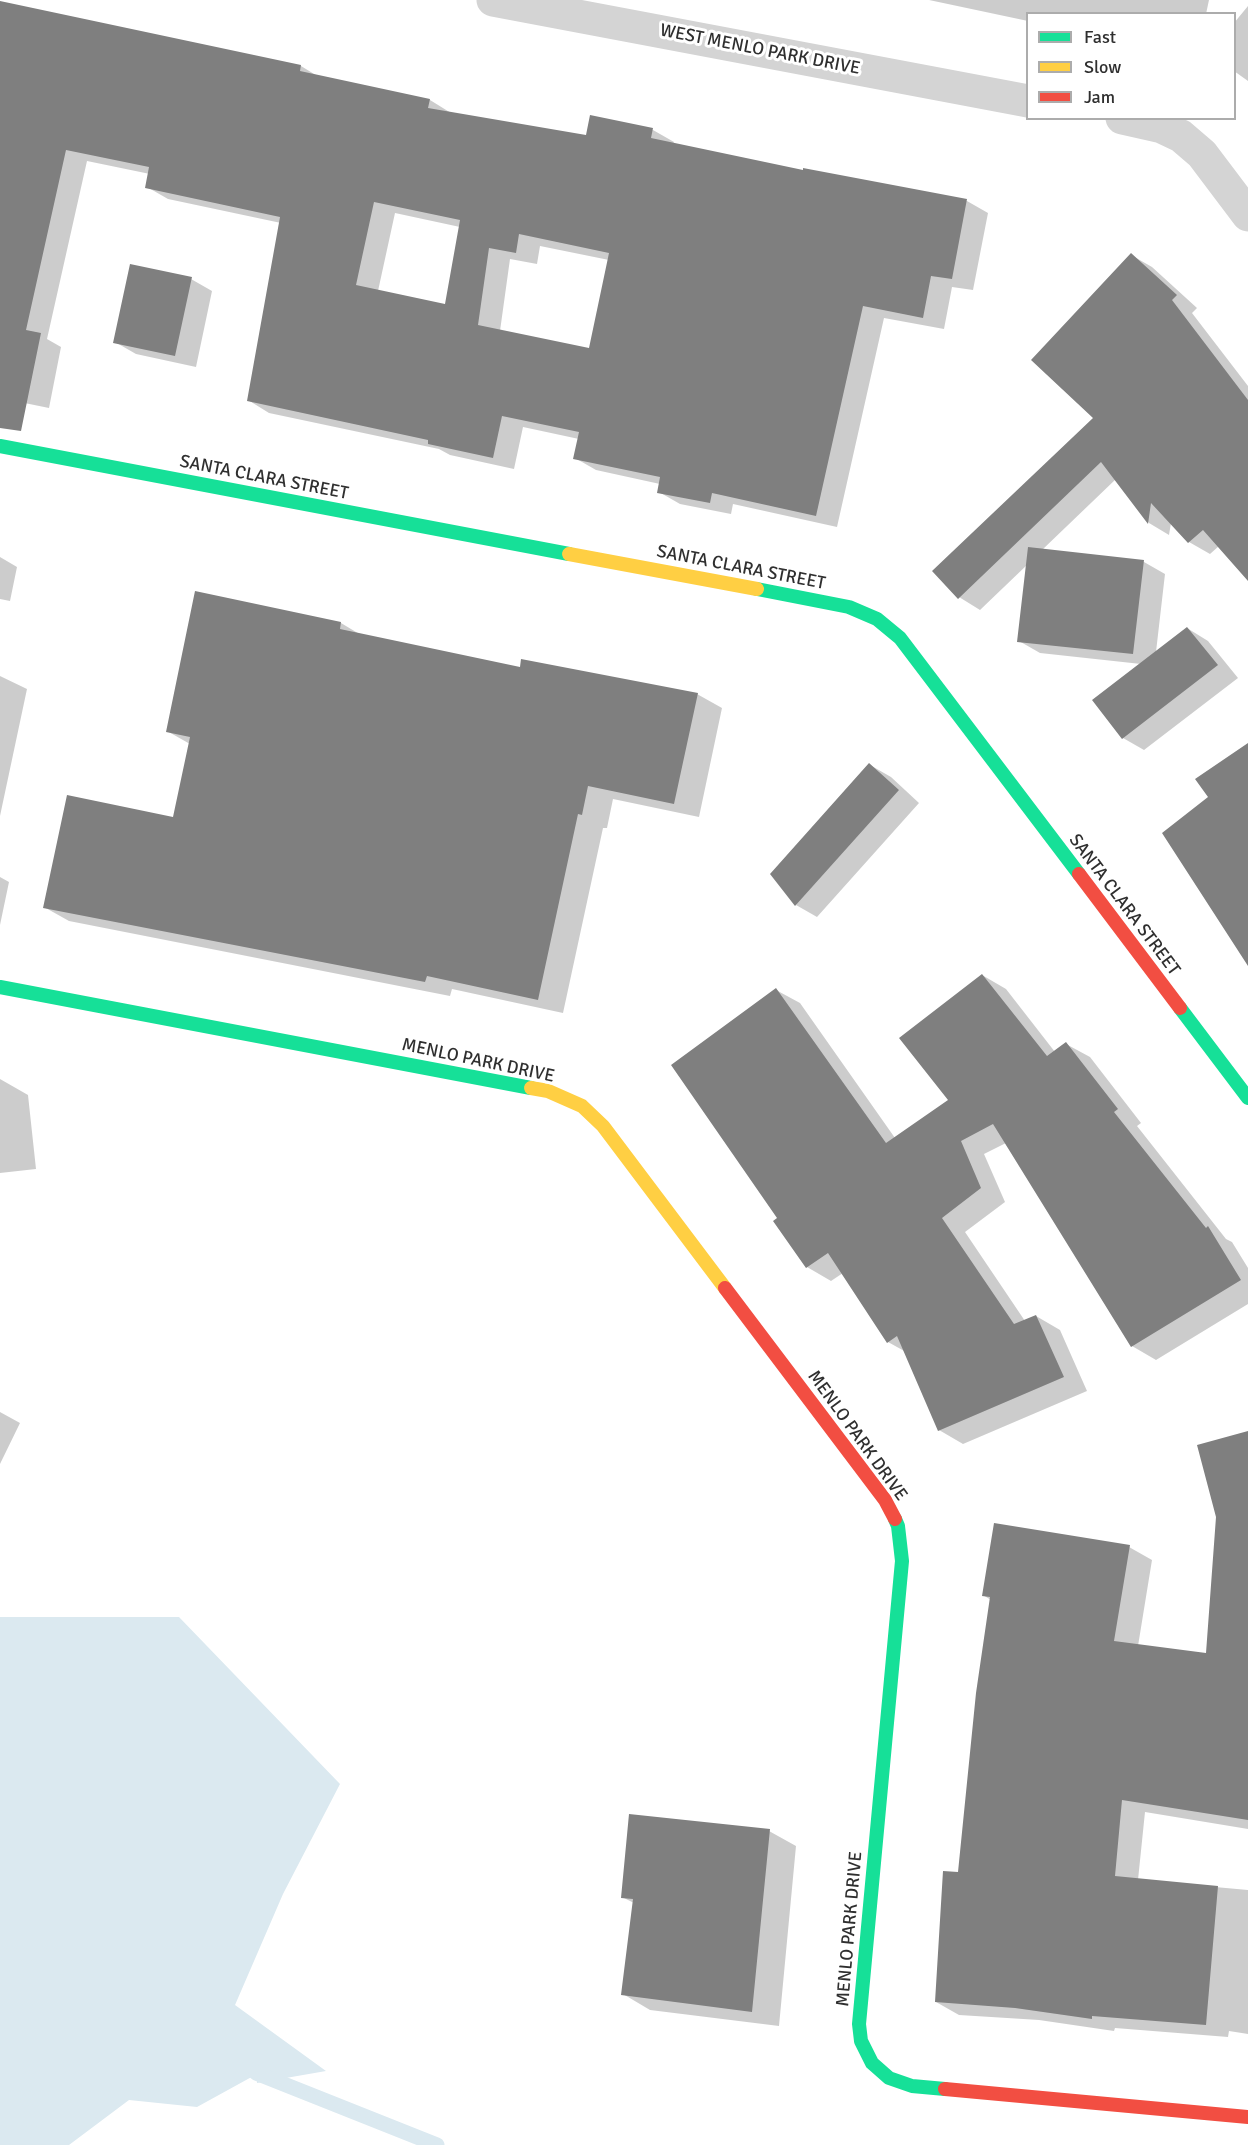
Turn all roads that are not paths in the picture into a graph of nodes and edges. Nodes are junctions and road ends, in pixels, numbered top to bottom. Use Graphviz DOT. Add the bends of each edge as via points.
graph roads {
  1 [pos="493,0"];
  2 [pos="1026,101"];
  3 [pos="1131,120"];
  4 [pos="1248,215"];
  5 [pos="0,446"];
  6 [pos="0,987"];
  7 [pos="1248,1098"];
  8 [pos="1248,2117"];
  1 -- 2 [label="street, WEST MENLO PARK DRIVE"];
  3 -- 4 [label="street" via="1182,136 1202,154"];
  5 -- 7 [label="street, SANTA CLARA STREET" via="849,607 877,619 900,638"];
  6 -- 8 [label="street, MENLO PARK DRIVE" via="548,1091 582,1106 603,1126 885,1500 898,1526 902,1561 859,2024 861,2041 872,2063 889,2078 912,2086"];
}
